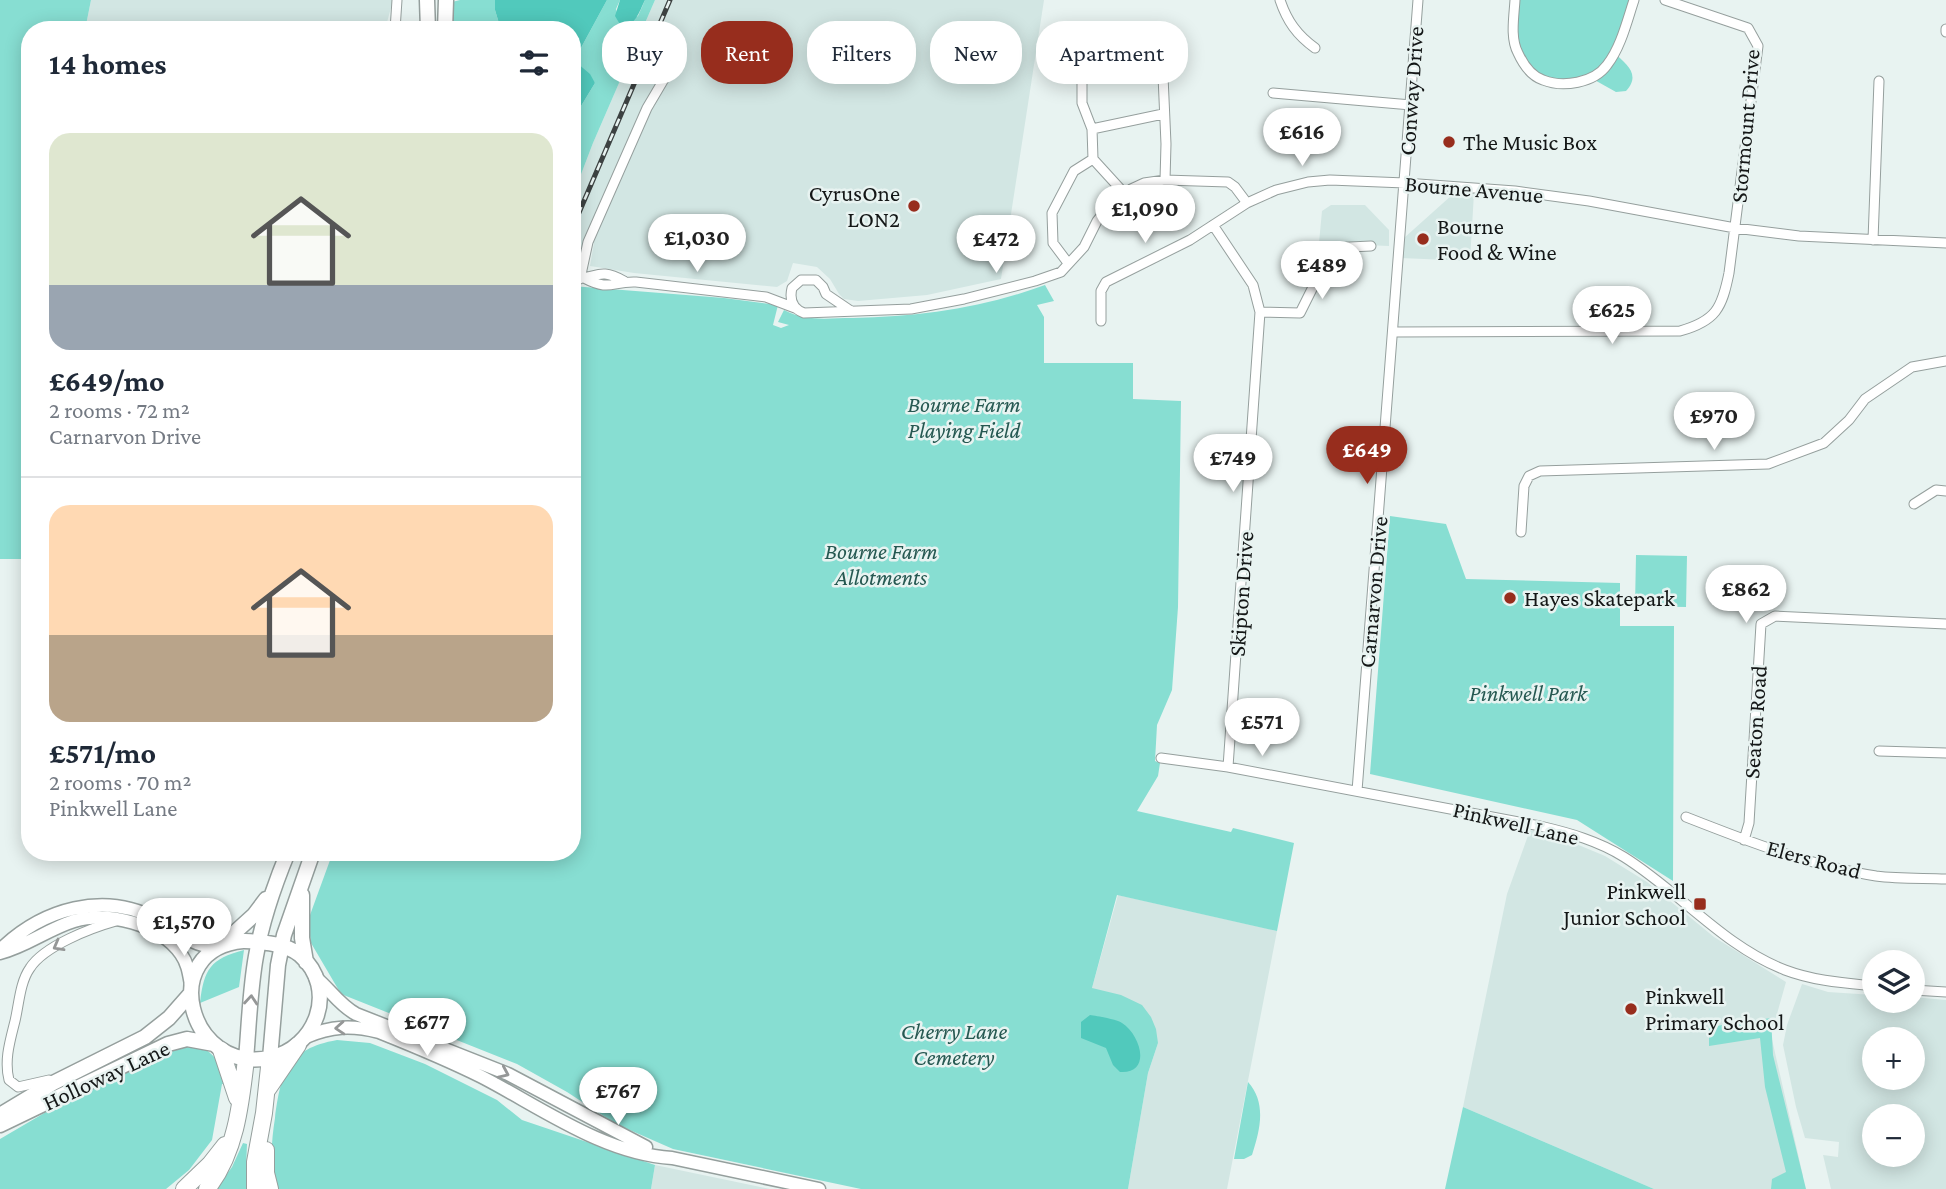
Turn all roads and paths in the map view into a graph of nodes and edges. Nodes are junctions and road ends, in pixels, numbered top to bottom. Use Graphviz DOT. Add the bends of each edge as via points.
graph roads {
  1 [pos="397,0"];
  2 [pos="427,0"];
  3 [pos="446,0"];
  4 [pos="1280,0"];
  5 [pos="1418,0"];
  6 [pos="1516,0"];
  7 [pos="1634,0"];
  8 [pos="1665,0"];
  9 [pos="396,21"];
  10 [pos="428,21"];
  11 [pos="445,21"];
  12 [pos="1315,48"];
  13 [pos="1879,81"];
  14 [pos="661,84"];
  15 [pos="1273,93"];
  16 [pos="1411,105"];
  17 [pos="1163,114"];
  18 [pos="1091,129"];
  19 [pos="1093,159"];
  20 [pos="1165,180"];
  21 [pos="1405,183"];
  22 [pos="1128,191"];
  23 [pos="1247,203"];
  24 [pos="1213,225"];
  25 [pos="1735,228"];
  26 [pos="1873,240"];
  27 [pos="1946,243"];
  28 [pos="1371,246"];
  29 [pos="1068,263"];
  30 [pos="581,270"];
  31 [pos="581,277"];
  32 [pos="790,294"];
  33 [pos="826,294"];
  34 [pos="766,297"];
  35 [pos="795,308"];
  36 [pos="851,311"];
  37 [pos="1260,312"];
  38 [pos="814,313"];
  39 [pos="1101,320"];
  40 [pos="1394,332"];
  41 [pos="1946,361"];
  42 [pos="1946,491"];
  43 [pos="1914,504"];
  44 [pos="1521,532"];
  45 [pos="1946,624"];
  46 [pos="1879,751"];
  47 [pos="1946,753"];
  48 [pos="1161,758"];
  49 [pos="1228,767"];
  50 [pos="1357,791"];
  51 [pos="1686,817"];
  52 [pos="1744,840"];
  53 [pos="285,861"];
  54 [pos="309,861"];
  55 [pos="1946,879"];
  56 [pos="302,880"];
  57 [pos="276,883"];
  58 [pos="121,920"];
  59 [pos="258,942"];
  60 [pos="218,947"];
  61 [pos="281,947"];
  62 [pos="0,951"];
  63 [pos="306,962"];
  64 [pos="315,977"];
  65 [pos="1862,984"];
  66 [pos="191,989"];
  67 [pos="1925,991"];
  68 [pos="1946,992"];
  69 [pos="302,1041"];
  70 [pos="218,1047"];
  71 [pos="270,1058"];
  72 [pos="246,1059"];
  73 [pos="93,1064"];
  74 [pos="267,1091"];
  75 [pos="239,1111"];
  76 [pos="264,1113"];
  77 [pos="0,1115"];
  78 [pos="0,1125"];
  79 [pos="233,1136"];
  80 [pos="672,1158"];
  81 [pos="184,1189"];
  82 [pos="207,1189"];
  83 [pos="255,1189"];
  84 [pos="270,1189"];
  85 [pos="819,1189"];
  1 -- 9 [label="street"];
  2 -- 10 [label="main road"];
  3 -- 11 [label="main road"];
  4 -- 12 [label="street" via="1299,36"];
  5 -- 16 [label="street, Conway Drive"];
  6 -- 7 [label="street" via="1516,51 1535,76 1566,85 1591,78 1606,66"];
  8 -- 25 [label="street, Stormount Drive" via="1748,27 1758,46"];
  13 -- 26 [label="street"];
  14 -- 30 [label="street" via="588,242"];
  15 -- 16 [label="street"];
  16 -- 21 [label="street, Conway Drive"];
  17 -- 18 [label="street"];
  17 -- 18 [label="street" via="1162,53 1154,47 1089,40 1082,53 1082,103"];
  17 -- 20 [label="street"];
  18 -- 19 [label="street"];
  19 -- 22 [label="street"];
  19 -- 29 [label="street" via="1074,171 1052,213 1053,243"];
  20 -- 22 [label="street"];
  20 -- 23 [label="street" via="1228,182"];
  21 -- 23 [label="street, Bourne Avenue" via="1330,180 1276,191"];
  21 -- 25 [label="street, Bourne Avenue" via="1516,191"];
  21 -- 40 [label="street, Carnarvon Drive"];
  22 -- 29 [label="street" via="1109,206 1084,247"];
  23 -- 24 [label="street, Bourne Avenue"];
  24 -- 37 [label="street, Skipton Drive" via="1253,285"];
  24 -- 39 [label="street, Bourne Avenue" via="1106,282 1101,291"];
  25 -- 26 [label="street, Bourne Avenue"];
  25 -- 40 [label="street, Stormount Drive" via="1725,297 1696,327 1679,331"];
  26 -- 27 [label="street, Bourne Avenue"];
  28 -- 37 [label="street" via="1323,252 1300,313"];
  29 -- 36 [label="street" via="1061,272 964,299 911,309"];
  31 -- 34 [label="street" via="612,274 624,281"];
  32 -- 33 [label="street" via="795,284 811,278 820,282"];
  32 -- 34 [label="street"];
  32 -- 35 [label="street"];
  33 -- 36 [label="street"];
  33 -- 38 [label="street" via="823,306"];
  34 -- 35 [label="street"];
  35 -- 38 [label="street"];
  36 -- 38 [label="street"];
  37 -- 49 [label="street, Skipton Drive"];
  40 -- 50 [label="street, Carnarvon Drive"];
  41 -- 44 [label="street" via="1912,367 1865,399 1824,443 1768,464 1540,471 1524,486"];
  42 -- 43 [label="street" via="1936,491"];
  45 -- 52 [label="street, Seaton Road" via="1775,615 1761,624 1749,823"];
  46 -- 47 [label="street"];
  48 -- 49 [label="street, Pinkwell Lane"];
  49 -- 50 [label="street, Pinkwell Lane"];
  50 -- 65 [label="street, Pinkwell Lane" via="1581,836 1626,858 1734,942 1771,964 1811,978"];
  51 -- 52 [label="street, Elers Road"];
  52 -- 55 [label="street, Elers Road" via="1872,875"];
  53 -- 57 [label="main road"];
  54 -- 56 [label="main road"];
  56 -- 61 [label="main road"];
  56 -- 63 [label="main road"];
  57 -- 59 [label="main road"];
  57 -- 60 [label="main road, Holloway Lane" via="254,915"];
  58 -- 62 [label="street" via="76,920 16,949"];
  58 -- 66 [label="street" via="177,948 187,965"];
  58 -- 73 [label="street, one-way" via="83,932 34,962 25,979 6,1059 9,1080 18,1087"];
  59 -- 60 [label="main road" via="236,941"];
  59 -- 61 [label="main road"];
  72 -- 59 [label="main road, one-way"];
  60 -- 62 [label="street" via="194,944 141,912 95,905 41,919"];
  60 -- 66 [label="main road, Holloway Lane" via="200,964"];
  61 -- 63 [label="main road" via="298,953"];
  61 -- 71 [label="main road"];
  63 -- 64 [label="main road"];
  64 -- 69 [label="main road" via="317,1017"];
  64 -- 80 [label="street, one-way" via="356,1014 508,1074"];
  66 -- 70 [label="main road" via="197,1022"];
  66 -- 73 [label="main road, Holloway Lane" via="158,1028"];
  67 -- 68 [label="street"];
  69 -- 71 [label="main road" via="289,1052"];
  69 -- 74 [label="highway"];
  80 -- 69 [label="street, one-way" via="655,1157 579,1130 483,1078 379,1032 339,1027"];
  70 -- 72 [label="main road, Holloway Lane"];
  70 -- 75 [label="highway"];
  70 -- 78 [label="main road, Holloway Lane" via="187,1039 168,1044"];
  71 -- 72 [label="main road"];
  71 -- 74 [label="highway"];
  72 -- 75 [label="highway"];
  73 -- 77 [label="main road, Holloway Lane"];
  74 -- 76 [label="highway"];
  75 -- 79 [label="highway"];
  76 -- 83 [label="highway"];
  76 -- 84 [label="highway"];
  79 -- 81 [label="highway"];
  79 -- 82 [label="highway"];
  80 -- 85 [label="street"];
}
